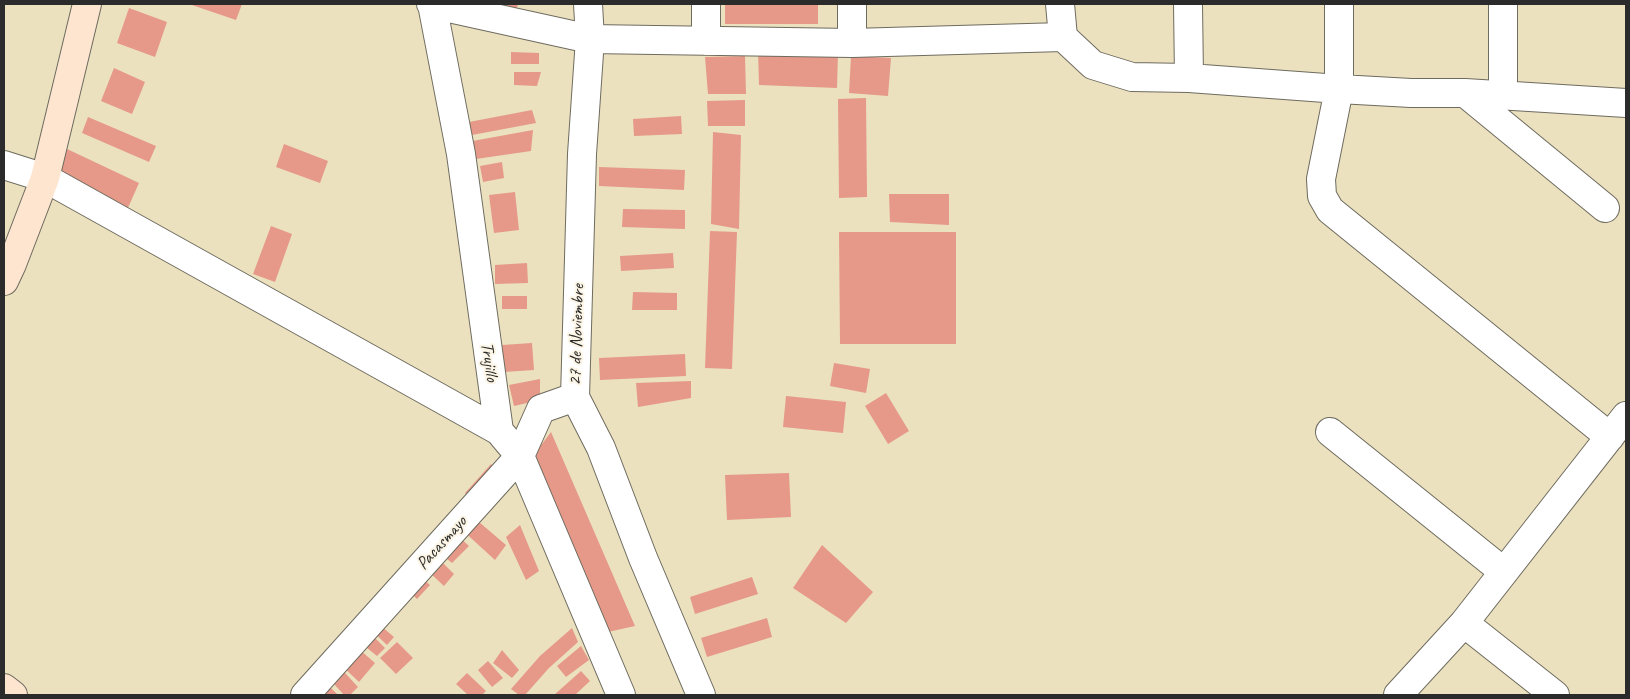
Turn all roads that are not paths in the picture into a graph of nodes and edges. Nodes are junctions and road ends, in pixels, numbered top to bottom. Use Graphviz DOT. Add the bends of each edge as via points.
graph roads {
  1 [pos="87,4"];
  2 [pos="432,4"];
  3 [pos="588,4"];
  4 [pos="706,4"];
  5 [pos="852,4"];
  6 [pos="1060,4"];
  7 [pos="1188,4"];
  8 [pos="1340,4"];
  9 [pos="1503,4"];
  10 [pos="1063,37"];
  11 [pos="590,39"];
  12 [pos="706,41"];
  13 [pos="852,42"];
  14 [pos="1190,78"];
  15 [pos="1339,89"];
  16 [pos="1465,93"];
  17 [pos="1503,96"];
  18 [pos="1626,103"];
  19 [pos="4,165"];
  20 [pos="45,178"];
  21 [pos="1605,208"];
  22 [pos="4,281"];
  23 [pos="575,396"];
  24 [pos="1626,416"];
  25 [pos="499,431"];
  26 [pos="1330,432"];
  27 [pos="1610,437"];
  28 [pos="520,456"];
  29 [pos="1504,572"];
  30 [pos="1464,622"];
  31 [pos="4,688"];
  32 [pos="13,695"];
  33 [pos="305,695"];
  34 [pos="621,695"];
  35 [pos="701,695"];
  36 [pos="1398,695"];
  37 [pos="1555,695"];
  1 -- 20 [label="main road"];
  2 -- 11 [label="street"];
  2 -- 25 [label="street, Trujillo" via="461,154"];
  3 -- 11 [label="street, 27 de Noviembre"];
  4 -- 12 [label="street"];
  5 -- 13 [label="street"];
  6 -- 10 [label="street"];
  7 -- 14 [label="street"];
  8 -- 15 [label="street"];
  9 -- 17 [label="street"];
  10 -- 13 [label="street"];
  10 -- 14 [label="street" via="1093,65 1132,77"];
  11 -- 12 [label="street"];
  11 -- 23 [label="street, 27 de Noviembre" via="582,154"];
  12 -- 13 [label="street"];
  14 -- 15 [label="street"];
  15 -- 16 [label="street"];
  15 -- 27 [label="street" via="1321,179 1322,196 1330,210"];
  16 -- 17 [label="street"];
  16 -- 21 [label="street"];
  17 -- 18 [label="street"];
  19 -- 20 [label="street"];
  20 -- 22 [label="main road"];
  20 -- 25 [label="street"];
  23 -- 28 [label="street, Pacasmayo" via="541,409"];
  23 -- 35 [label="street, 27 de Noviembre" via="601,448"];
  24 -- 27 [label="street"];
  25 -- 28 [label="street"];
  26 -- 29 [label="street"];
  27 -- 29 [label="street"];
  28 -- 33 [label="street, Pacasmayo"];
  28 -- 34 [label="street"];
  29 -- 30 [label="street"];
  30 -- 36 [label="street"];
  30 -- 37 [label="street"];
  31 -- 32 [label="main road"];
}
